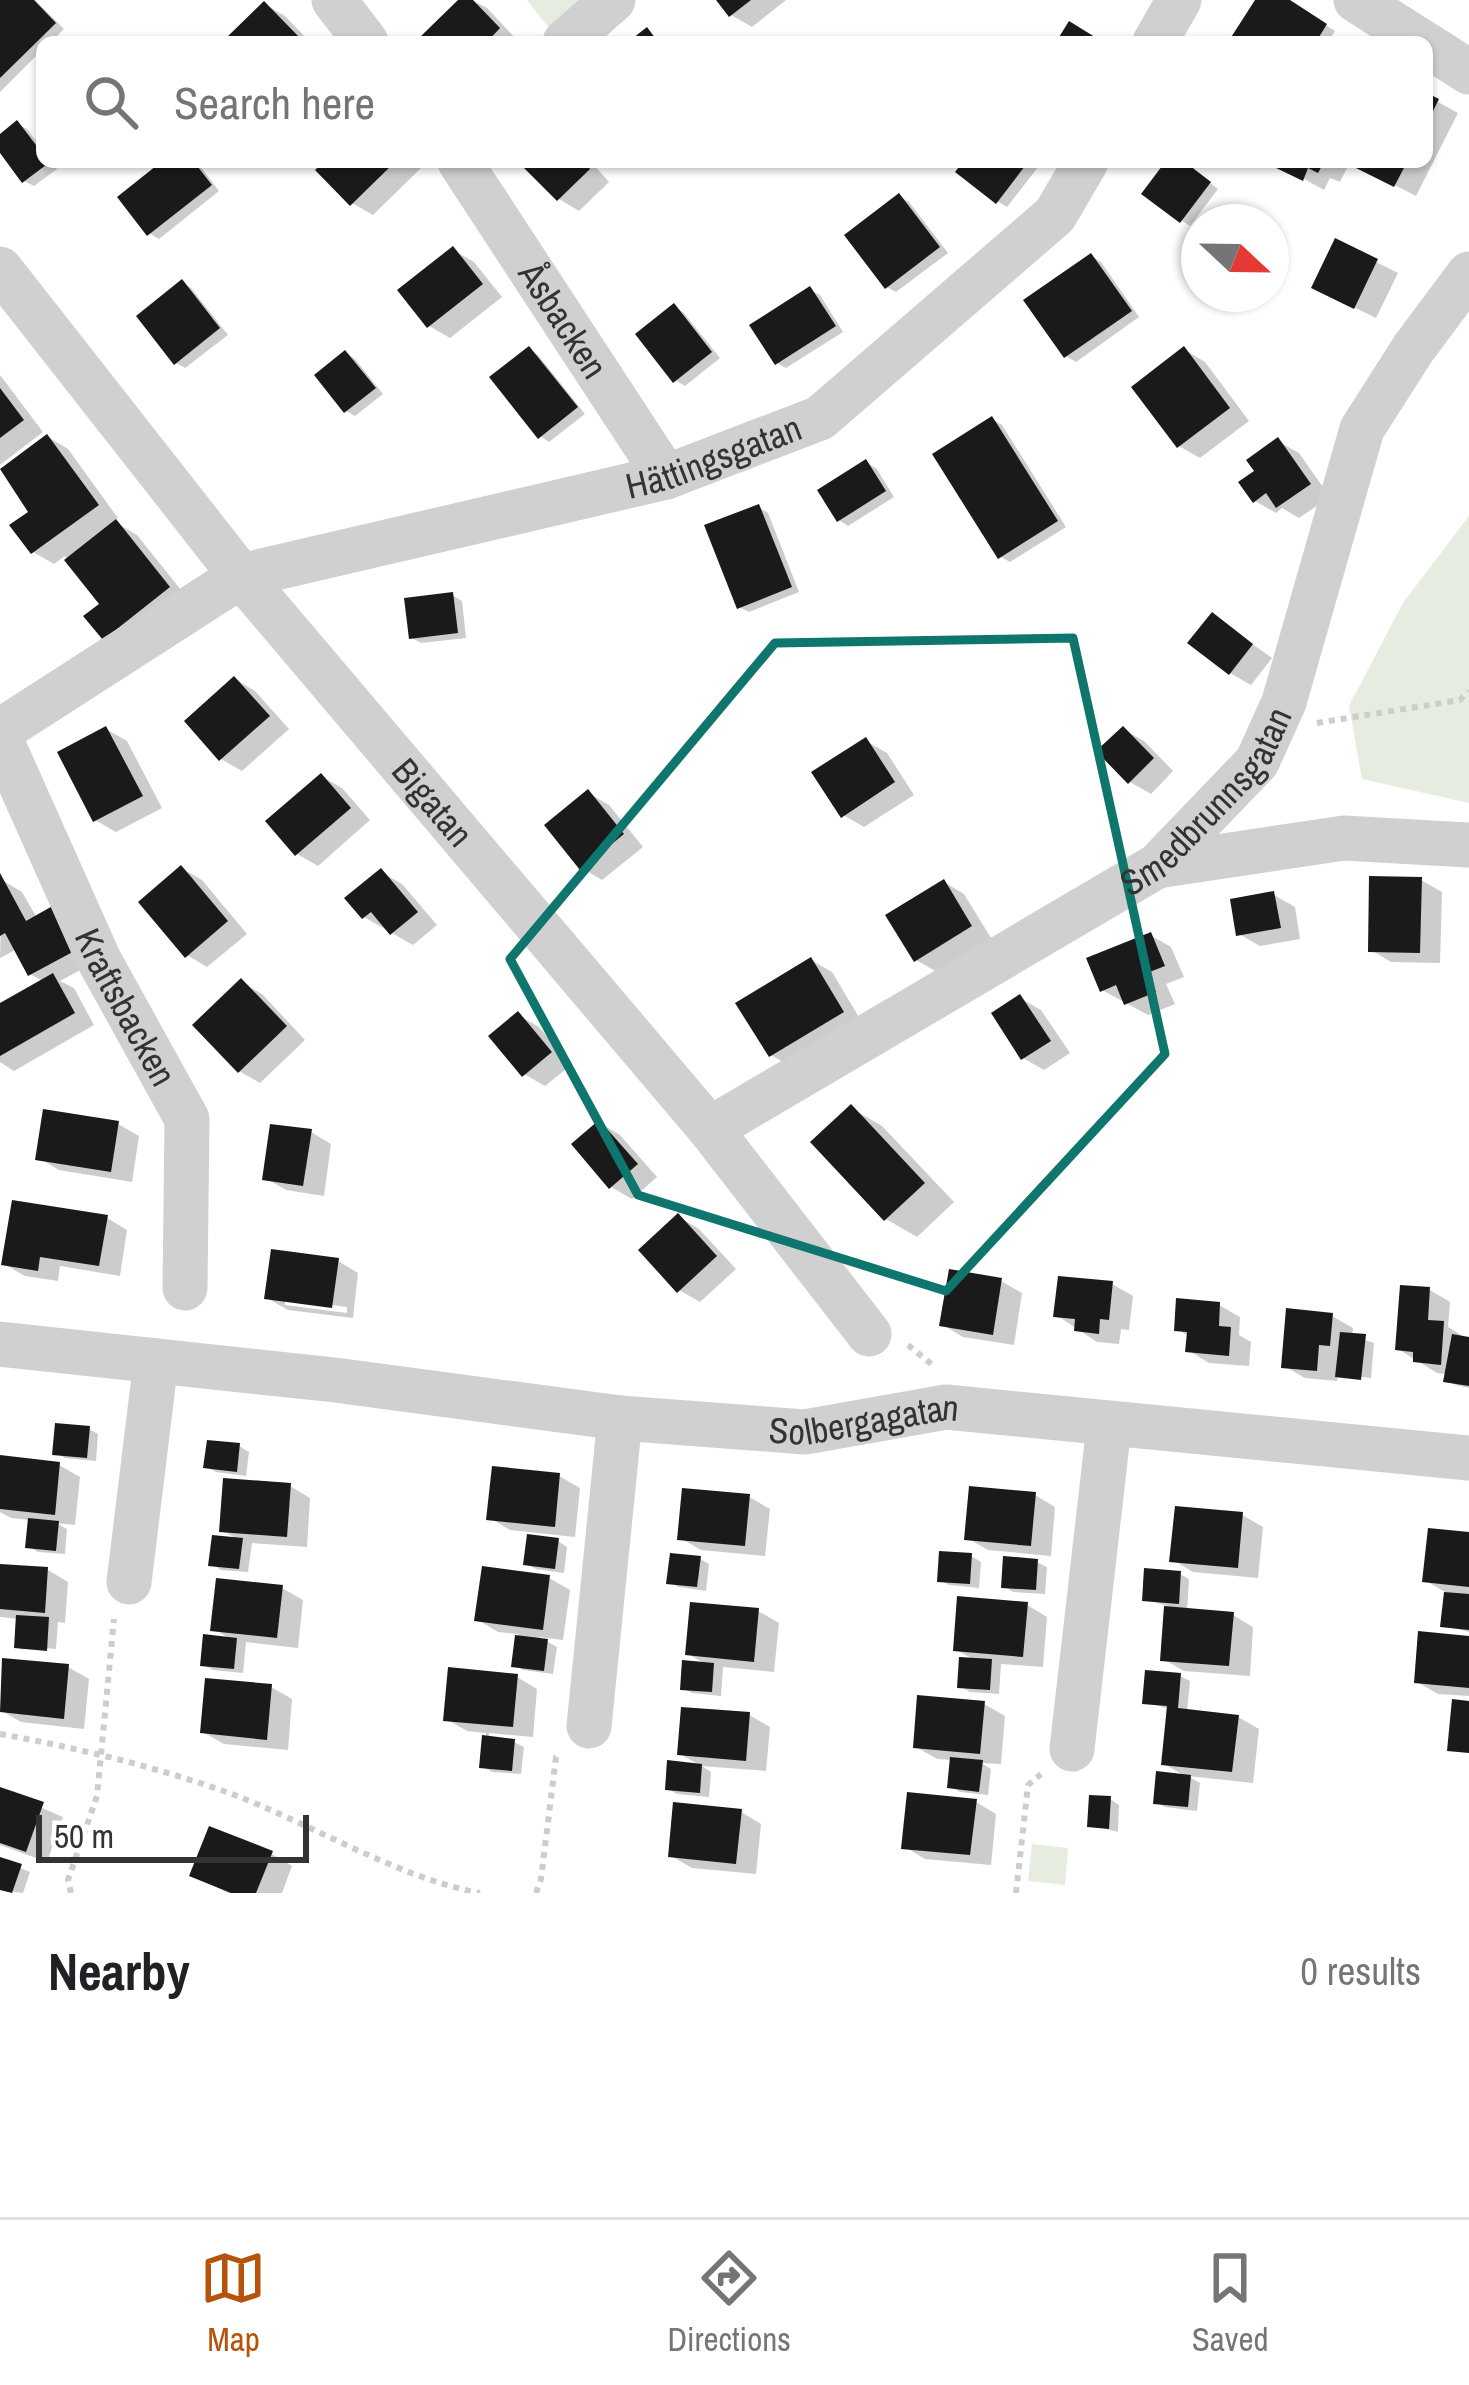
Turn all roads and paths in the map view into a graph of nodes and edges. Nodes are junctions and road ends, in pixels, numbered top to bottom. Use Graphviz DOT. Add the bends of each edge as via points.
graph roads {
  1 [pos="334,0"];
  2 [pos="613,0"];
  3 [pos="1179,0"];
  4 [pos="1356,0"];
  5 [pos="362,36"];
  6 [pos="572,36"];
  7 [pos="1158,36"];
  8 [pos="1412,36"];
  9 [pos="1433,50"];
  10 [pos="1469,72"];
  11 [pos="464,168"];
  12 [pos="1082,168"];
  13 [pos="0,268"];
  14 [pos="1469,274"];
  15 [pos="666,477"];
  16 [pos="241,576"];
  17 [pos="1469,691"];
  18 [pos="1272,730"];
  19 [pos="0,734"];
  20 [pos="1469,845"];
  21 [pos="1157,866"];
  22 [pos="710,1129"];
  23 [pos="185,1288"];
  24 [pos="869,1334"];
  25 [pos="0,1344"];
  26 [pos="156,1360"];
  27 [pos="620,1418"];
  28 [pos="1109,1426"];
  29 [pos="1469,1458"];
  30 [pos="129,1582"];
  31 [pos="589,1726"];
  32 [pos="0,1734"];
  33 [pos="1072,1749"];
  34 [pos="102,1755"];
  35 [pos="71,1893"];
  36 [pos="480,1893"];
  37 [pos="536,1893"];
  38 [pos="1016,1893"];
  1 -- 5 [label="street"];
  2 -- 6 [label="street"];
  3 -- 7 [label="street"];
  4 -- 8 [label="street"];
  9 -- 10 [label="street"];
  11 -- 15 [label="street, Åsbacken"];
  12 -- 15 [label="street, Hättingsgatan" via="1055,215 820,418"];
  13 -- 16 [label="street, Bigatan"];
  14 -- 18 [label="street, Smedbrunnsgatan" via="1362,429"];
  15 -- 16 [label="street, Hättingsgatan"];
  16 -- 19 [label="street, Hättingsgatan"];
  16 -- 22 [label="street, Bigatan"];
  17 -- 18 [label="path" via="1460,700"];
  18 -- 21 [label="street, Smedbrunnsgatan" via="1257,763"];
  19 -- 23 [label="street, Kraftsbacken" via="99,960 187,1119"];
  20 -- 21 [label="street" via="1344,838"];
  21 -- 22 [label="street, Smedbrunnsgatan"];
  22 -- 24 [label="street, Bigatan"];
  25 -- 26 [label="street, Solbergagatan"];
  26 -- 27 [label="street, Solbergagatan"];
  26 -- 30 [label="street"];
  27 -- 28 [label="street, Solbergagatan" via="805,1432 946,1407"];
  27 -- 31 [label="street"];
  28 -- 29 [label="street, Solbergagatan"];
  28 -- 33 [label="street"];
  30 -- 34 [label="path" via="112,1624"];
  31 -- 37 [label="path" via="556,1757"];
  32 -- 34 [label="path"];
  33 -- 38 [label="path" via="1028,1785"];
  34 -- 35 [label="path"];
  34 -- 36 [label="path" via="231,1794"];
}
